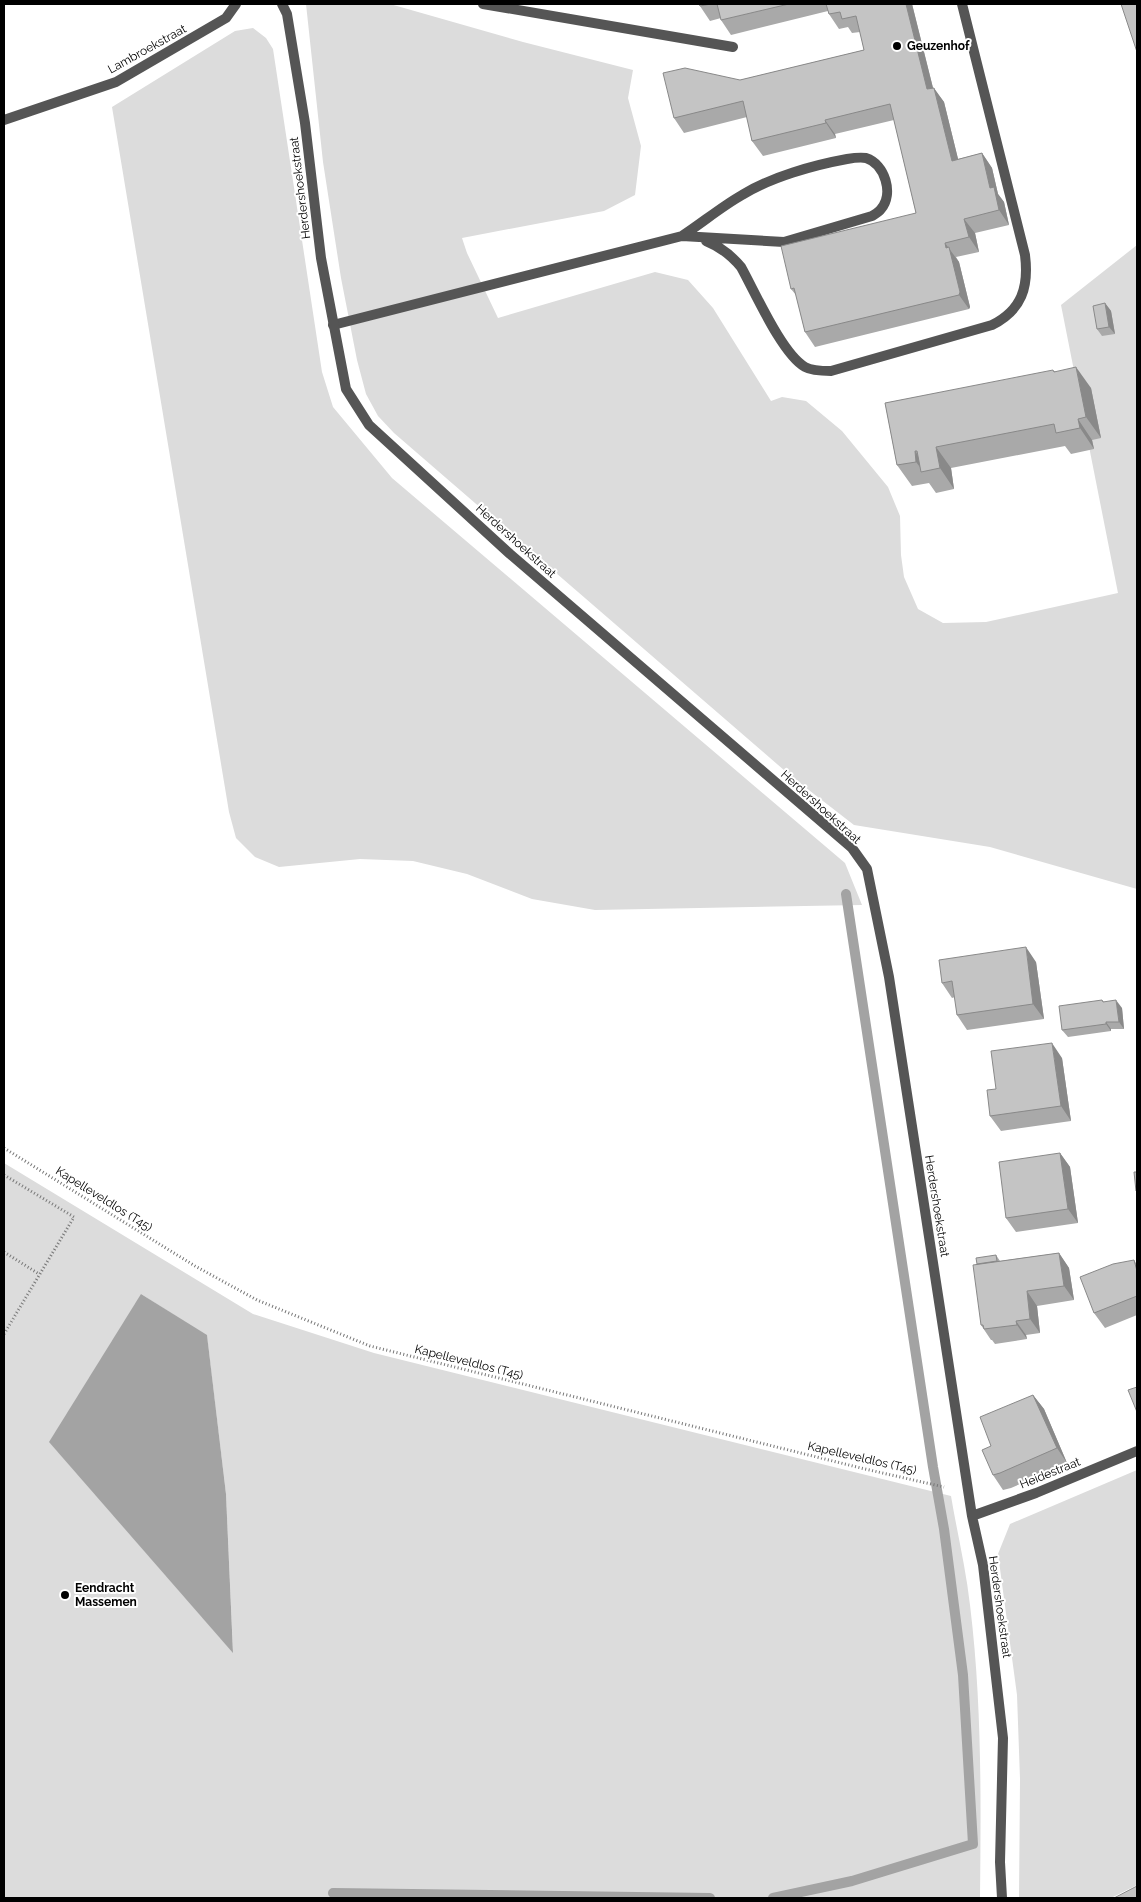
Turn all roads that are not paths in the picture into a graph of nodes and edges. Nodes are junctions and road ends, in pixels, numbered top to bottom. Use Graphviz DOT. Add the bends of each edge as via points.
graph roads {
  1 [pos="236,4"];
  2 [pos="282,4"];
  3 [pos="483,4"];
  4 [pos="962,4"];
  5 [pos="733,46"];
  6 [pos="4,120"];
  7 [pos="682,236"];
  8 [pos="698,238"];
  9 [pos="333,325"];
  10 [pos="1137,1451"];
  11 [pos="972,1516"];
  12 [pos="1002,1898"];
  1 -- 6 [label="street, Lambroekstraat" via="226,18 116,82"];
  2 -- 9 [label="street, Herdershoekstraat" via="287,14 305,123 321,258"];
  3 -- 5 [label="street"];
  4 -- 8 [label="street" via="1025,255 1027,277 1024,289 1017,304 1003,319 831,372 807,368 783,344 741,267 716,245"];
  7 -- 8 [label="street"];
  7 -- 8 [label="street" via="742,194 798,172 859,157 878,165 883,173 888,193 881,210 872,216 784,242"];
  7 -- 9 [label="street"];
  9 -- 11 [label="street, Herdershoekstraat" via="346,389 369,425 510,554 852,848 866,869 889,977"];
  10 -- 11 [label="street, Heidestraat"];
  11 -- 12 [label="street, Herdershoekstraat" via="984,1565 1004,1738"];
}
